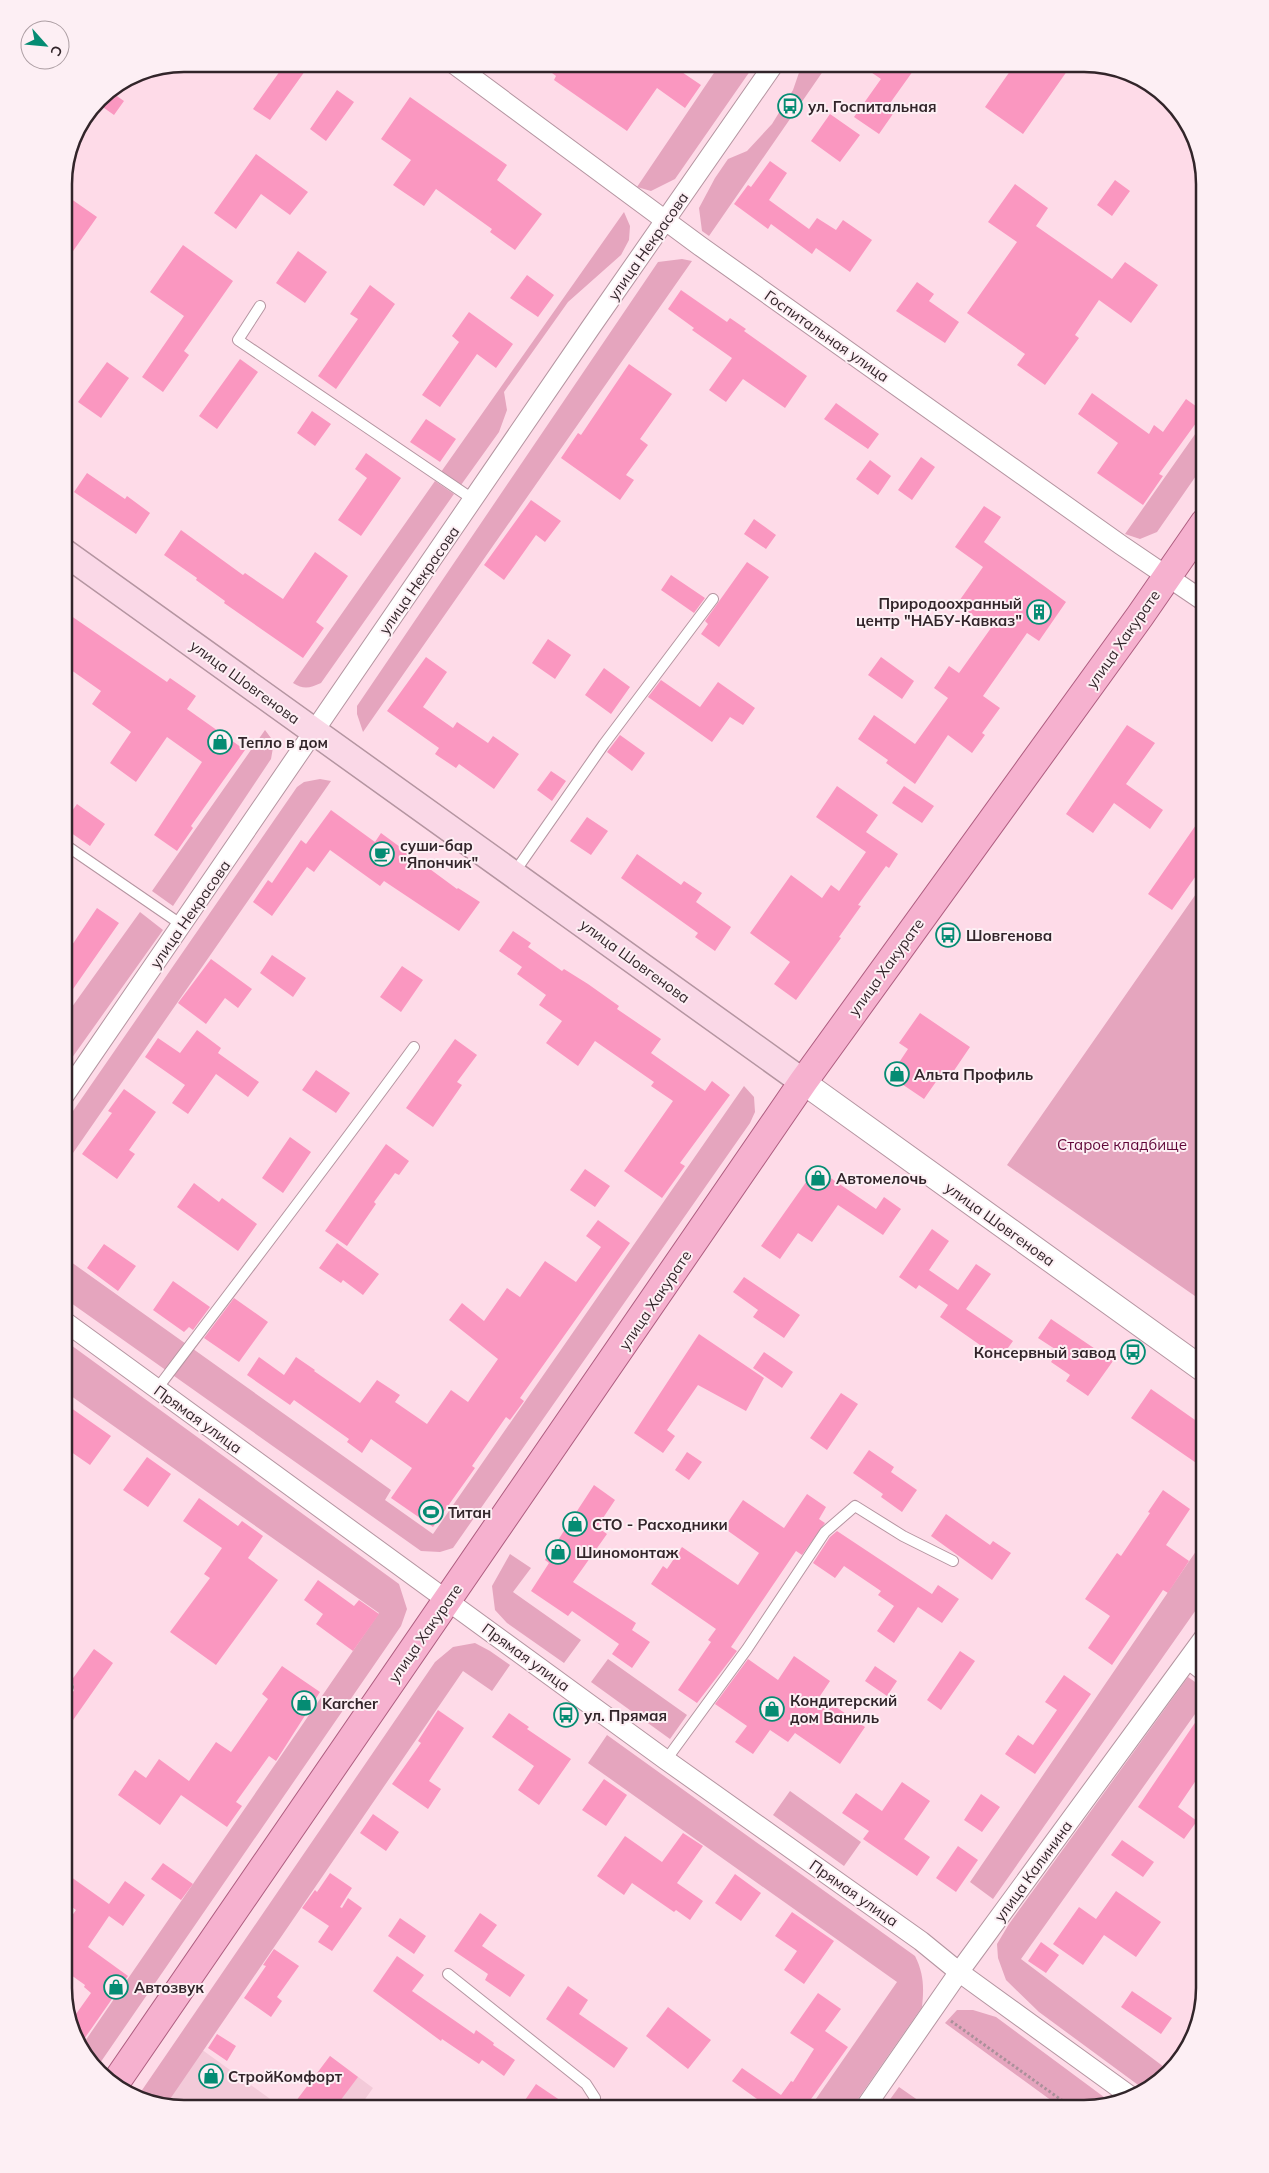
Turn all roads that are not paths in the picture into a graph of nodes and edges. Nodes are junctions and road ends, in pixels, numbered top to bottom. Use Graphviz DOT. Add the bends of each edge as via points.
graph roads {
  1 [pos="466,73"];
  2 [pos="768,73"];
  3 [pos="665,221"];
  4 [pos="260,306"];
  5 [pos="474,500"];
  6 [pos="1196,535"];
  7 [pos="73,558"];
  8 [pos="1167,576"];
  9 [pos="1196,596"];
  10 [pos="714,599"];
  11 [pos="315,732"];
  12 [pos="73,850"];
  13 [pos="513,874"];
  14 [pos="182,925"];
  15 [pos="414,1047"];
  16 [pos="803,1082"];
  17 [pos="72,1084"];
  18 [pos="72,1327"];
  19 [pos="1196,1365"];
  20 [pos="157,1389"];
  21 [pos="953,1561"];
  22 [pos="448,1600"];
  23 [pos="1196,1649"];
  24 [pos="1186,1663"];
  25 [pos="1196,1671"];
  26 [pos="666,1760"];
  27 [pos="959,1972"];
  28 [pos="448,1974"];
  29 [pos="118,2079"];
  30 [pos="1126,2093"];
  31 [pos="594,2100"];
  32 [pos="870,2100"];
  1 -- 3 [label="street, Госпитальная улица"];
  2 -- 3 [label="street, улица Некрасова"];
  3 -- 5 [label="street, улица Некрасова"];
  3 -- 8 [label="street, Госпитальная улица"];
  4 -- 5 [label="lane" via="238,340"];
  5 -- 11 [label="street, улица Некрасова"];
  6 -- 8 [label="main road, улица Хакурате"];
  7 -- 11 [label="main road, улица Шовгенова"];
  8 -- 9 [label="street, Госпитальная улица"];
  8 -- 16 [label="main road, улица Хакурате"];
  10 -- 13 [label="lane" via="604,744"];
  11 -- 13 [label="main road, улица Шовгенова"];
  11 -- 14 [label="street, улица Некрасова"];
  12 -- 14 [label="lane"];
  13 -- 16 [label="main road, улица Шовгенова"];
  14 -- 17 [label="street, улица Некрасова"];
  15 -- 20 [label="lane"];
  16 -- 19 [label="street, улица Шовгенова"];
  16 -- 22 [label="main road, улица Хакурате"];
  18 -- 20 [label="street, Прямая улица"];
  20 -- 22 [label="street, Прямая улица"];
  21 -- 26 [label="lane" via="903,1536 855,1506 826,1532 747,1649"];
  22 -- 26 [label="street, Прямая улица"];
  22 -- 29 [label="main road, улица Хакурате"];
  23 -- 24 [label="street, улица Калинина"];
  24 -- 25 [label="lane"];
  24 -- 27 [label="street, улица Калинина"];
  26 -- 27 [label="street, Прямая улица" via="921,1941"];
  27 -- 30 [label="street, Прямая улица"];
  27 -- 32 [label="street, улица Калинина"];
  28 -- 31 [label="lane" via="586,2084"];
}
